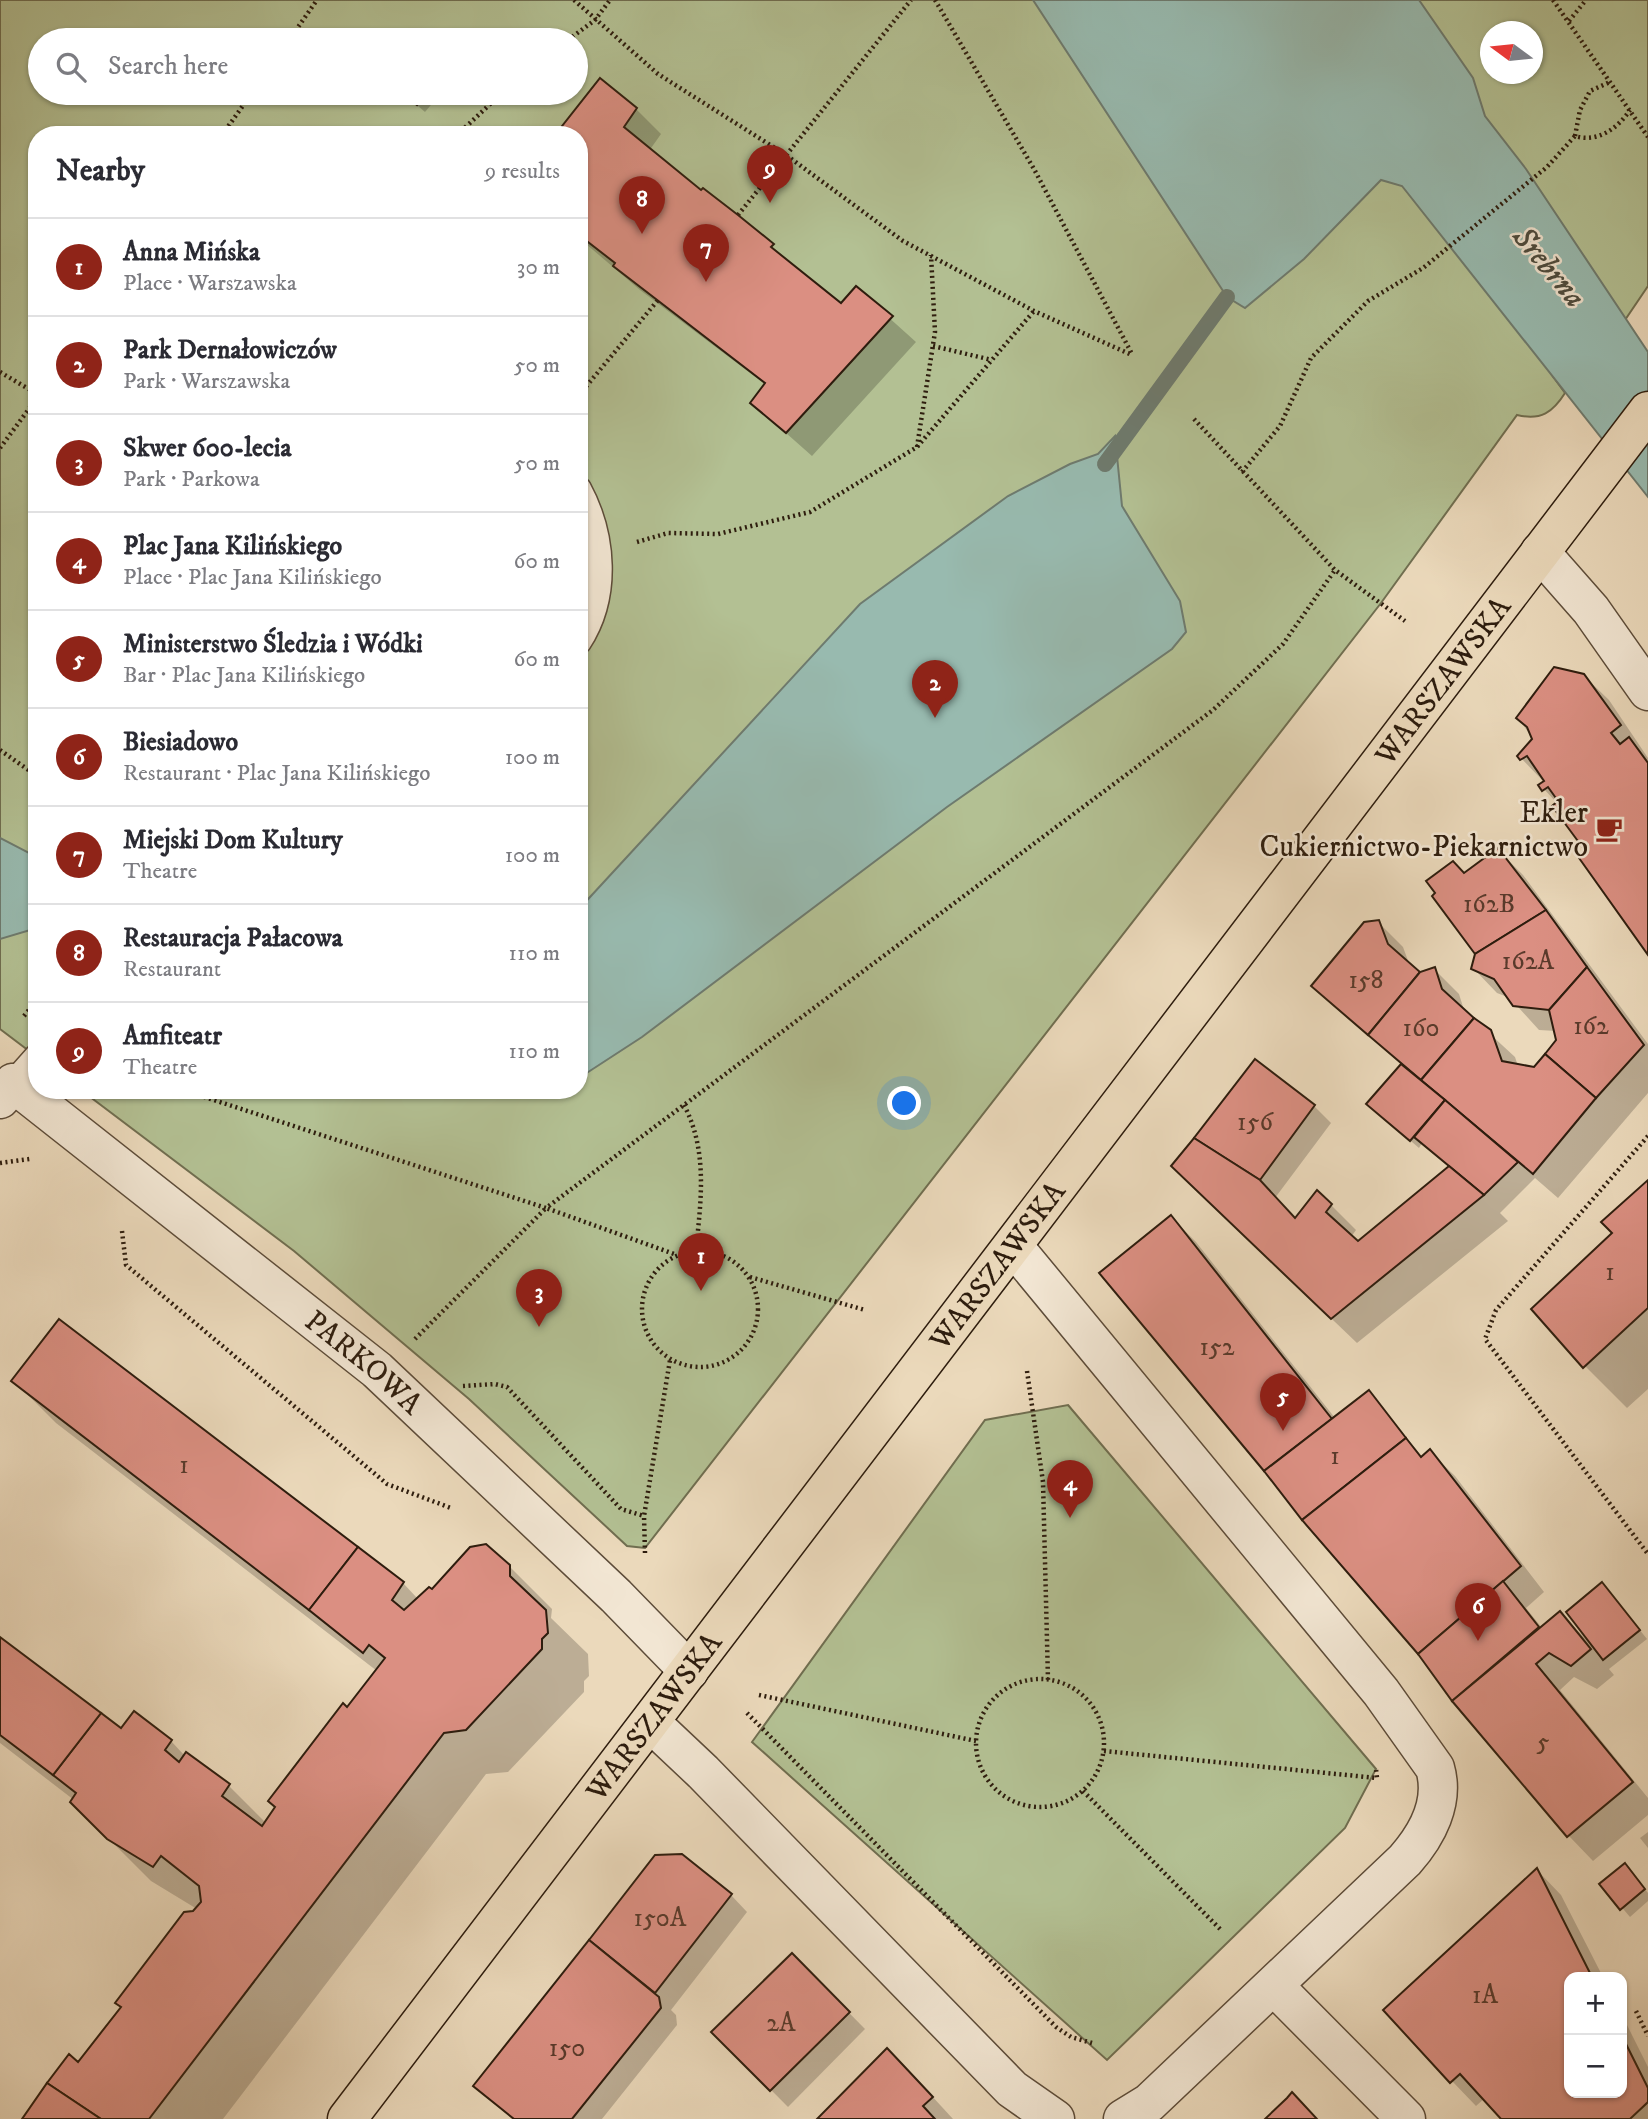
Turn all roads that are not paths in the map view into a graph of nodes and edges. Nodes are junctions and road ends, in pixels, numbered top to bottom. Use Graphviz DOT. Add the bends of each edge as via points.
graph roads {
  1 [pos="1648,411"];
  2 [pos="588,505"];
  3 [pos="1541,552"];
  4 [pos="588,619"];
  5 [pos="1648,691"];
  6 [pos="41,1099"];
  7 [pos="1014,1247"];
  8 [pos="689,1671"];
  9 [pos="651,1723"];
  10 [pos="1274,1986"];
  11 [pos="347,2119"];
  12 [pos="1055,2119"];
  13 [pos="1123,2119"];
  14 [pos="1406,2119"];
  1 -- 3 [label="main road, WARSZAWSKA"];
  2 -- 4 [label="lane" via="600,552 598,594"];
  3 -- 5 [label="street" via="1591,610"];
  3 -- 7 [label="main road, WARSZAWSKA"];
  6 -- 8 [label="street, PARKOWA" via="377,1370"];
  7 -- 8 [label="main road, WARSZAWSKA"];
  7 -- 10 [label="street" via="1404,1723 1435,1768 1439,1781 1431,1822 1421,1842"];
  8 -- 9 [label="main road, WARSZAWSKA"];
  9 -- 11 [label="main road, WARSZAWSKA"];
  9 -- 12 [label="street" via="1012,2089"];
  10 -- 13 [label="street" via="1149,2103"];
  10 -- 14 [label="street"];
}
